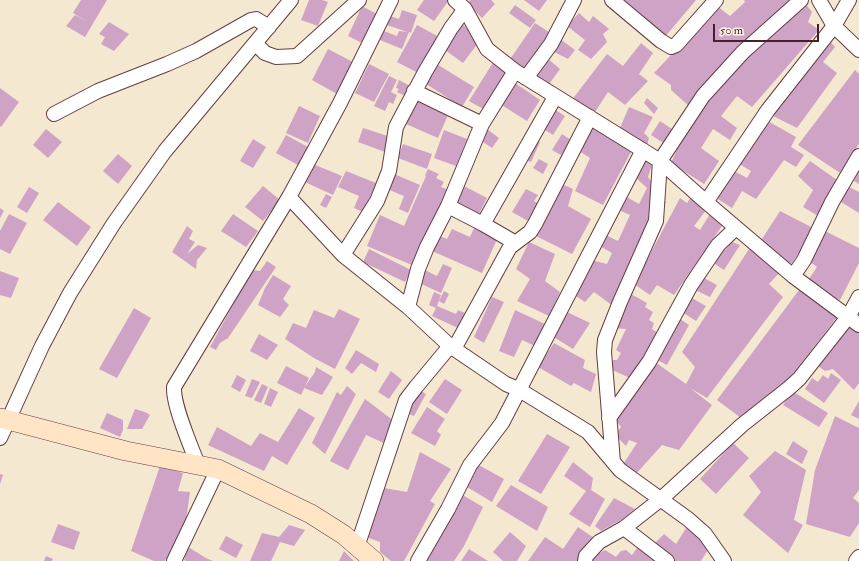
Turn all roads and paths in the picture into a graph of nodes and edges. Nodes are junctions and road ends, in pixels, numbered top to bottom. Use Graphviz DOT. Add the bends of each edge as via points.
graph roads {
  1 [pos="291,0"];
  2 [pos="358,0"];
  3 [pos="391,0"];
  4 [pos="574,0"];
  5 [pos="612,0"];
  6 [pos="716,0"];
  7 [pos="801,0"];
  8 [pos="820,0"];
  9 [pos="849,0"];
  10 [pos="460,5"];
  11 [pos="834,26"];
  12 [pos="269,27"];
  13 [pos="255,43"];
  14 [pos="859,50"];
  15 [pos="520,75"];
  16 [pos="414,91"];
  17 [pos="555,97"];
  18 [pos="54,114"];
  19 [pos="590,117"];
  20 [pos="482,124"];
  21 [pos="643,150"];
  22 [pos="859,156"];
  23 [pos="660,161"];
  24 [pos="289,197"];
  25 [pos="706,202"];
  26 [pos="448,206"];
  27 [pos="483,224"];
  28 [pos="736,228"];
  29 [pos="514,242"];
  30 [pos="343,255"];
  31 [pos="793,276"];
  32 [pos="859,297"];
  33 [pos="408,307"];
  34 [pos="853,321"];
  35 [pos="452,348"];
  36 [pos="518,389"];
  37 [pos="609,418"];
  38 [pos="4,419"];
  39 [pos="0,438"];
  40 [pos="613,462"];
  41 [pos="198,465"];
  42 [pos="218,469"];
  43 [pos="661,499"];
  44 [pos="624,528"];
  45 [pos="357,547"];
  46 [pos="859,557"];
  47 [pos="174,561"];
  48 [pos="374,561"];
  49 [pos="418,561"];
  50 [pos="585,561"];
  51 [pos="667,561"];
  52 [pos="724,561"];
  53 [pos="856,561"];
  1 -- 12 [label="street"];
  2 -- 13 [label="street" via="297,56 276,57 265,53"];
  3 -- 24 [label="street" via="340,103"];
  4 -- 15 [label="street" via="551,44"];
  5 -- 6 [label="street" via="671,47 676,45"];
  7 -- 23 [label="street" via="743,52 703,96"];
  8 -- 11 [label="street"];
  9 -- 11 [label="street"];
  10 -- 15 [label="street" via="487,49"];
  10 -- 16 [label="street" via="451,28"];
  11 -- 14 [label="street"];
  11 -- 25 [label="street" via="768,110"];
  12 -- 13 [label="street"];
  12 -- 18 [label="street" via="256,19 251,20 196,51 98,91"];
  13 -- 38 [label="street" via="165,151 114,223 70,293"];
  15 -- 17 [label="street"];
  15 -- 20 [label="street"];
  16 -- 20 [label="street"];
  16 -- 30 [label="street" via="396,127 389,171 377,201"];
  17 -- 19 [label="street"];
  17 -- 27 [label="street"];
  19 -- 21 [label="street"];
  19 -- 29 [label="street" via="530,232"];
  20 -- 26 [label="street"];
  21 -- 23 [label="street"];
  21 -- 36 [label="street"];
  22 -- 31 [label="street"];
  23 -- 25 [label="street"];
  23 -- 37 [label="street" via="656,221 605,340"];
  24 -- 30 [label="street"];
  24 -- 41 [label="street" via="174,387 176,405"];
  25 -- 28 [label="street"];
  26 -- 27 [label="street"];
  26 -- 33 [label="street" via="418,269"];
  27 -- 29 [label="street"];
  28 -- 31 [label="street"];
  28 -- 37 [label="street" via="718,245 691,285 649,362"];
  29 -- 35 [label="street"];
  30 -- 33 [label="street"];
  31 -- 34 [label="street"];
  32 -- 34 [label="street"];
  33 -- 35 [label="street"];
  34 -- 43 [label="street" via="799,379"];
  35 -- 36 [label="street" via="506,384"];
  35 -- 45 [label="street" via="406,400"];
  36 -- 40 [label="street" via="588,432"];
  36 -- 49 [label="street" via="502,423 470,464"];
  37 -- 40 [label="street"];
  38 -- 39 [label="street"];
  38 -- 41 [label="street" via="126,451"];
  40 -- 43 [label="street" via="620,470"];
  41 -- 42 [label="street"];
  42 -- 45 [label="street" via="311,514 344,535"];
  42 -- 47 [label="street"];
  43 -- 44 [label="street"];
  43 -- 52 [label="street" via="705,534"];
  44 -- 50 [label="street" via="599,542 586,556"];
  44 -- 51 [label="street"];
  45 -- 48 [label="street"];
  46 -- 53 [label="street"];
}
